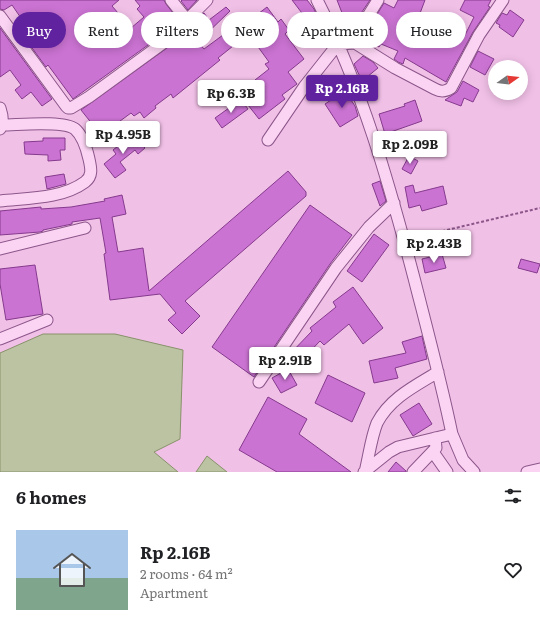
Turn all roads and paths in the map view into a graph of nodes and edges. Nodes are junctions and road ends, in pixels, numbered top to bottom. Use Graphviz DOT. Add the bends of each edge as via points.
graph roads {
  1 [pos="171,0"];
  2 [pos="207,0"];
  3 [pos="318,0"];
  4 [pos="378,0"];
  5 [pos="503,0"];
  6 [pos="181,12"];
  7 [pos="195,12"];
  8 [pos="325,12"];
  9 [pos="371,12"];
  10 [pos="0,16"];
  11 [pos="156,48"];
  12 [pos="339,48"];
  13 [pos="345,48"];
  14 [pos="363,48"];
  15 [pos="0,108"];
  16 [pos="1,127"];
  17 [pos="268,140"];
  18 [pos="0,201"];
  19 [pos="394,203"];
  20 [pos="540,208"];
  21 [pos="84,228"];
  22 [pos="404,240"];
  23 [pos="0,249"];
  24 [pos="47,320"];
  25 [pos="0,339"];
  26 [pos="438,372"];
  27 [pos="258,382"];
  28 [pos="452,434"];
  29 [pos="435,438"];
  30 [pos="433,452"];
  31 [pos="540,469"];
  32 [pos="365,472"];
  33 [pos="413,472"];
  34 [pos="447,472"];
  35 [pos="474,472"];
  36 [pos="527,472"];
  1 -- 6 [label="street"];
  2 -- 7 [label="street"];
  3 -- 8 [label="street"];
  4 -- 9 [label="street"];
  5 -- 14 [label="street" via="479,35 451,88 445,92 395,68"];
  10 -- 11 [label="street" via="68,108 78,105"];
  12 -- 17 [label="street" via="304,87"];
  13 -- 19 [label="street"];
  15 -- 16 [label="street"];
  16 -- 18 [label="street" via="46,124 69,126 83,142 91,172 86,181 62,193"];
  19 -- 22 [label="street"];
  19 -- 27 [label="street" via="369,227 336,268"];
  20 -- 22 [label="path"];
  21 -- 23 [label="street"];
  22 -- 26 [label="street"];
  24 -- 25 [label="street"];
  26 -- 28 [label="street"];
  26 -- 32 [label="street" via="399,395 385,411 377,424"];
  28 -- 29 [label="street"];
  28 -- 35 [label="street" via="463,460"];
  29 -- 30 [label="street" via="436,448"];
  29 -- 32 [label="street" via="398,447"];
  30 -- 33 [label="street"];
  30 -- 34 [label="street"];
  31 -- 36 [label="street"];
}
